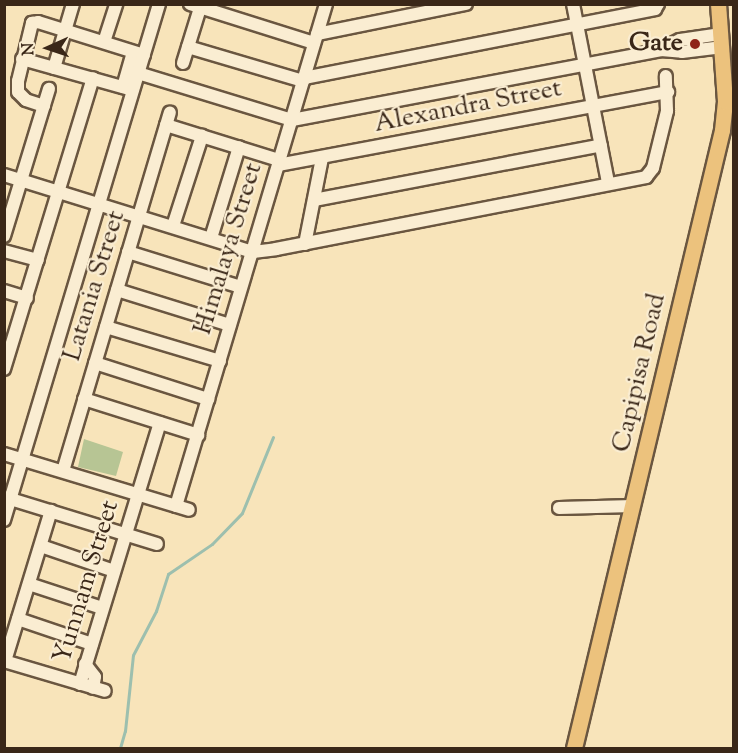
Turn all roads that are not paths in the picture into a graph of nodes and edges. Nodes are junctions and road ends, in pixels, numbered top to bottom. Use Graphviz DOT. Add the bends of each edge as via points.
graph roads {
  1 [pos="73,4"];
  2 [pos="116,4"];
  3 [pos="159,4"];
  4 [pos="326,4"];
  5 [pos="466,4"];
  6 [pos="573,4"];
  7 [pos="658,4"];
  8 [pos="718,4"];
  9 [pos="195,6"];
  10 [pos="435,8"];
  11 [pos="577,25"];
  12 [pos="65,30"];
  13 [pos="315,39"];
  14 [pos="721,40"];
  15 [pos="104,42"];
  16 [pos="188,47"];
  17 [pos="138,54"];
  18 [pos="22,59"];
  19 [pos="183,63"];
  20 [pos="585,63"];
  21 [pos="54,68"];
  22 [pos="138,73"];
  23 [pos="666,76"];
  24 [pos="93,78"];
  25 [pos="304,80"];
  26 [pos="128,88"];
  27 [pos="49,89"];
  28 [pos="668,92"];
  29 [pos="44,106"];
  30 [pos="593,106"];
  31 [pos="168,119"];
  32 [pos="292,120"];
  33 [pos="202,136"];
  34 [pos="601,145"];
  35 [pos="239,147"];
  36 [pos="322,158"];
  37 [pos="278,163"];
  38 [pos="4,175"];
  39 [pos="22,179"];
  40 [pos="608,183"];
  41 [pos="60,190"];
  42 [pos="314,200"];
  43 [pos="99,202"];
  44 [pos="139,215"];
  45 [pos="173,226"];
  46 [pos="4,236"];
  47 [pos="211,238"];
  48 [pos="305,244"];
  49 [pos="4,251"];
  50 [pos="128,252"];
  51 [pos="253,252"];
  52 [pos="38,260"];
  53 [pos="242,287"];
  54 [pos="117,290"];
  55 [pos="4,291"];
  56 [pos="27,298"];
  57 [pos="230,325"];
  58 [pos="106,327"];
  59 [pos="10,333"];
  60 [pos="220,361"];
  61 [pos="95,363"];
  62 [pos="4,369"];
  63 [pos="84,399"];
  64 [pos="208,399"];
  65 [pos="160,423"];
  66 [pos="198,435"];
  67 [pos="4,454"];
  68 [pos="23,459"];
  69 [pos="63,471"];
  70 [pos="137,494"];
  71 [pos="8,498"];
  72 [pos="176,506"];
  73 [pos="633,506"];
  74 [pos="559,508"];
  75 [pos="189,510"];
  76 [pos="51,511"];
  77 [pos="4,520"];
  78 [pos="125,534"];
  79 [pos="157,544"];
  80 [pos="40,546"];
  81 [pos="114,571"];
  82 [pos="29,584"];
  83 [pos="102,608"];
  84 [pos="18,619"];
  85 [pos="92,644"];
  86 [pos="5,661"];
  87 [pos="86,664"];
  88 [pos="80,684"];
  89 [pos="574,748"];
  1 -- 12 [label="street"];
  2 -- 15 [label="street"];
  3 -- 17 [label="street"];
  4 -- 13 [label="street, Himalaya Street"];
  5 -- 10 [label="street"];
  6 -- 11 [label="street"];
  7 -- 11 [label="street" via="655,9"];
  8 -- 14 [label="main road, Capipisa Road"];
  9 -- 13 [label="street"];
  9 -- 16 [label="street"];
  10 -- 13 [label="street"];
  11 -- 20 [label="street"];
  11 -- 25 [label="street"];
  12 -- 15 [label="street"];
  12 -- 18 [label="street" via="38,22 29,26"];
  12 -- 21 [label="street"];
  13 -- 25 [label="street, Himalaya Street"];
  14 -- 20 [label="street" via="682,52 661,50"];
  14 -- 73 [label="main road, Capipisa Road" via="725,101 722,130"];
  15 -- 17 [label="street"];
  16 -- 19 [label="street"];
  16 -- 25 [label="street"];
  17 -- 22 [label="street"];
  17 -- 26 [label="street"];
  18 -- 21 [label="street"];
  18 -- 29 [label="street" via="18,92 26,100"];
  20 -- 30 [label="street"];
  20 -- 32 [label="street"];
  21 -- 24 [label="street"];
  22 -- 26 [label="street"];
  22 -- 32 [label="street"];
  23 -- 28 [label="street"];
  24 -- 26 [label="street"];
  24 -- 41 [label="street"];
  25 -- 32 [label="street, Himalaya Street"];
  26 -- 43 [label="street"];
  27 -- 29 [label="street"];
  28 -- 30 [label="street, Alexandra Street"];
  28 -- 40 [label="street" via="667,111 650,174"];
  29 -- 39 [label="street"];
  30 -- 34 [label="street"];
  30 -- 36 [label="street, Alexandra Street"];
  31 -- 33 [label="street, Alexandra Street"];
  31 -- 44 [label="street, Latania Street"];
  32 -- 37 [label="street, Himalaya Street"];
  33 -- 35 [label="street, Alexandra Street"];
  33 -- 45 [label="street"];
  34 -- 40 [label="street"];
  34 -- 42 [label="street"];
  35 -- 37 [label="street, Alexandra Street"];
  35 -- 47 [label="street"];
  36 -- 37 [label="street, Alexandra Street"];
  36 -- 42 [label="street"];
  37 -- 51 [label="street, Himalaya Street"];
  38 -- 39 [label="street"];
  39 -- 41 [label="street"];
  39 -- 46 [label="street"];
  40 -- 48 [label="street"];
  41 -- 43 [label="street"];
  41 -- 52 [label="street"];
  42 -- 48 [label="street"];
  43 -- 44 [label="street"];
  43 -- 68 [label="street"];
  44 -- 45 [label="street"];
  44 -- 50 [label="street, Latania Street"];
  45 -- 47 [label="street"];
  47 -- 51 [label="street"];
  48 -- 51 [label="street"];
  49 -- 52 [label="street"];
  50 -- 53 [label="street"];
  50 -- 54 [label="street, Latania Street"];
  51 -- 53 [label="street, Himalaya Street"];
  52 -- 56 [label="street"];
  53 -- 57 [label="street, Himalaya Street"];
  54 -- 57 [label="street"];
  54 -- 58 [label="street, Latania Street"];
  55 -- 56 [label="street"];
  56 -- 59 [label="street"];
  57 -- 60 [label="street, Himalaya Street"];
  58 -- 60 [label="street"];
  58 -- 61 [label="street, Latania Street"];
  59 -- 62 [label="street"];
  60 -- 64 [label="street, Himalaya Street"];
  61 -- 63 [label="street, Latania Street"];
  61 -- 64 [label="street"];
  63 -- 65 [label="street"];
  63 -- 69 [label="street, Latania Street"];
  64 -- 66 [label="street, Himalaya Street"];
  65 -- 66 [label="street"];
  65 -- 70 [label="street, Yunnam Street"];
  66 -- 72 [label="street, Himalaya Street"];
  67 -- 68 [label="street"];
  68 -- 69 [label="street"];
  68 -- 71 [label="street"];
  69 -- 70 [label="street"];
  70 -- 72 [label="street"];
  70 -- 78 [label="street, Yunnam Street"];
  71 -- 76 [label="street"];
  71 -- 77 [label="street"];
  72 -- 75 [label="street"];
  73 -- 74 [label="street"];
  73 -- 89 [label="main road, Capipisa Road"];
  76 -- 78 [label="street"];
  76 -- 80 [label="street"];
  78 -- 79 [label="street"];
  78 -- 81 [label="street, Yunnam Street"];
  80 -- 81 [label="street"];
  80 -- 82 [label="street"];
  81 -- 83 [label="street, Yunnam Street"];
  82 -- 83 [label="street"];
  82 -- 84 [label="street"];
  83 -- 85 [label="street, Yunnam Street"];
  84 -- 85 [label="street"];
  84 -- 86 [label="street"];
  85 -- 87 [label="street, Yunnam Street"];
  86 -- 88 [label="street"];
  87 -- 88 [label="street, Yunnam Street"];
  87 -- 88 [label="street" via="99,690"];
}
